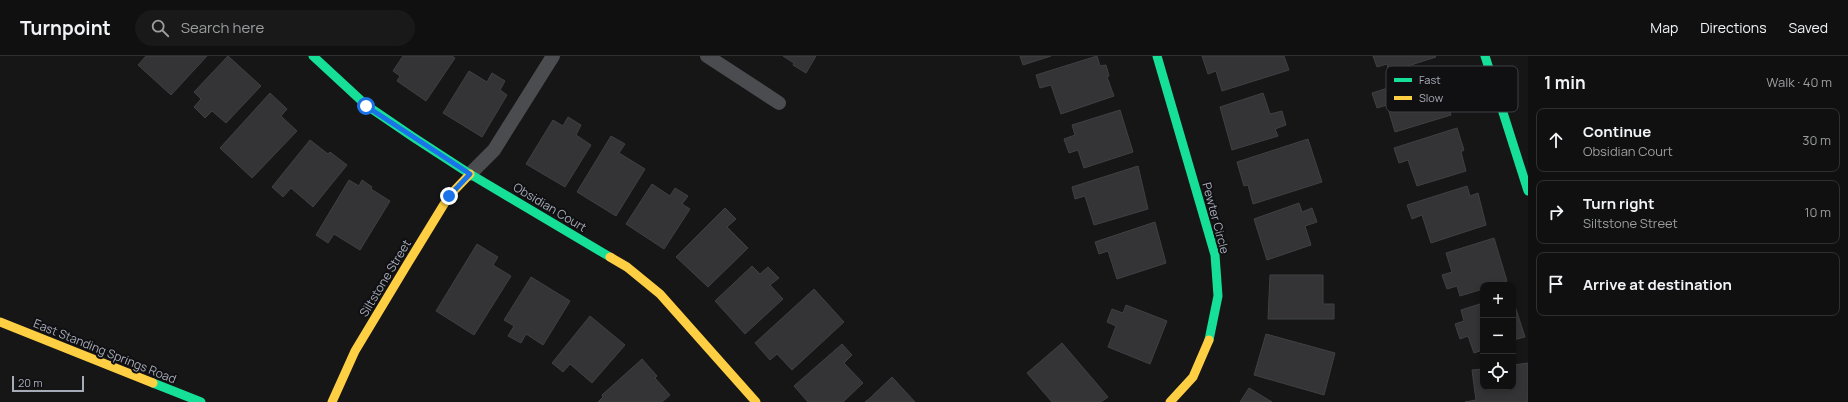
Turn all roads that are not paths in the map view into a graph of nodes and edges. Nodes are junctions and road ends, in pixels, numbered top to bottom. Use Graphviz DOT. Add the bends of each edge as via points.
graph roads {
  1 [pos="313,56"];
  2 [pos="553,56"];
  3 [pos="707,56"];
  4 [pos="1157,56"];
  5 [pos="1485,56"];
  6 [pos="1488,66"];
  7 [pos="779,103"];
  8 [pos="1503,112"];
  9 [pos="470,174"];
  10 [pos="1528,190"];
  11 [pos="0,322"];
  12 [pos="201,402"];
  13 [pos="332,402"];
  14 [pos="756,402"];
  15 [pos="1170,402"];
  1 -- 9 [label="street, Obsidian Court" via="366,106"];
  2 -- 9 [label="lane" via="494,150"];
  3 -- 7 [label="lane"];
  4 -- 15 [label="street, Pewter Circle" via="1215,255 1218,296 1209,339 1193,377"];
  5 -- 6 [label="street"];
  8 -- 10 [label="street"];
  9 -- 13 [label="street, Siltstone Street" via="449,196 408,263 355,351"];
  9 -- 14 [label="street, Obsidian Court" via="627,267 660,294"];
  11 -- 12 [label="street, East Standing Springs Road"];
}
